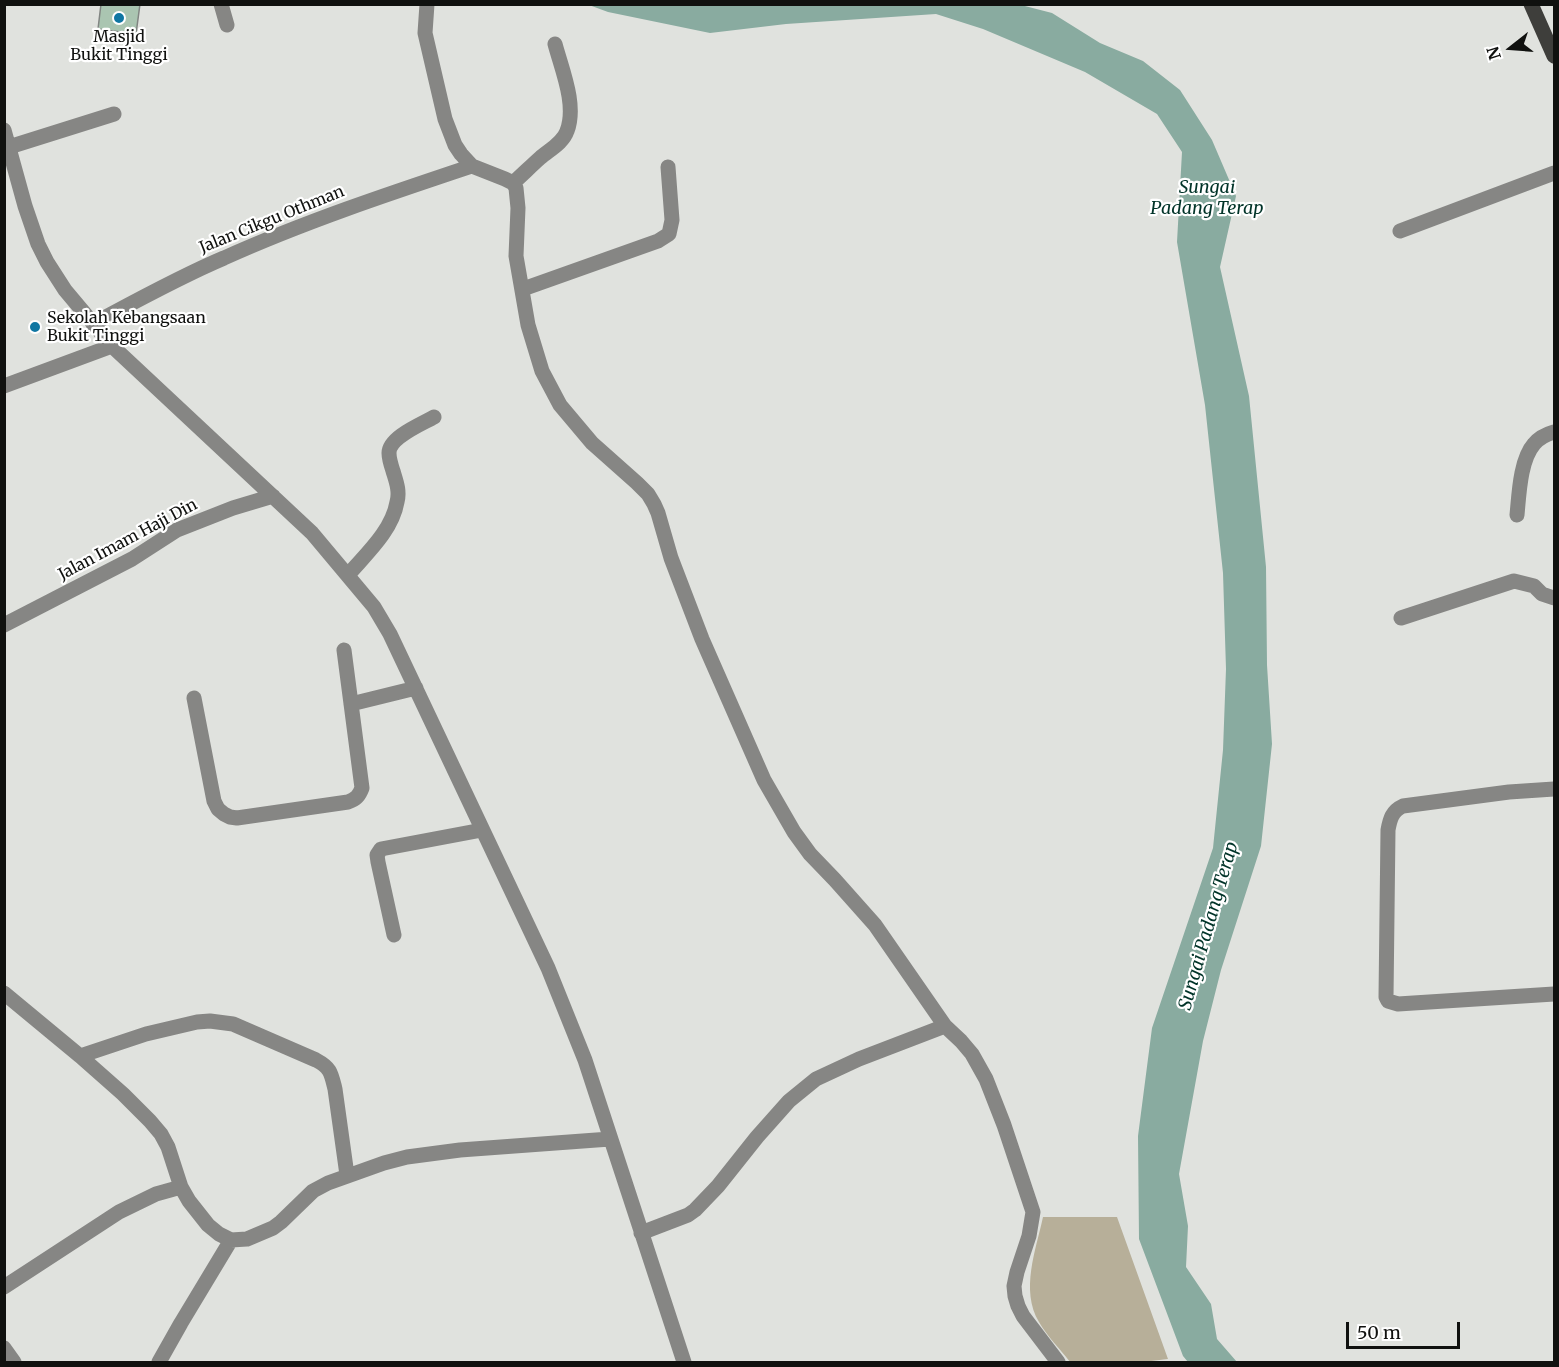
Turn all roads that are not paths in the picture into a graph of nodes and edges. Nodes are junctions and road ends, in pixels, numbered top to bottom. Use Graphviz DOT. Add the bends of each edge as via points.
graph roads {
  1 [pos="222,4"];
  2 [pos="427,4"];
  3 [pos="1531,4"];
  4 [pos="227,25"];
  5 [pos="555,44"];
  6 [pos="1553,48"];
  7 [pos="114,114"];
  8 [pos="4,130"];
  9 [pos="9,147"];
  10 [pos="472,166"];
  11 [pos="668,167"];
  12 [pos="1554,173"];
  13 [pos="513,183"];
  14 [pos="1400,231"];
  15 [pos="523,289"];
  16 [pos="93,324"];
  17 [pos="112,346"];
  18 [pos="4,386"];
  19 [pos="434,417"];
  20 [pos="1554,432"];
  21 [pos="273,496"];
  22 [pos="1517,515"];
  23 [pos="348,575"];
  24 [pos="1554,598"];
  25 [pos="1401,618"];
  26 [pos="4,625"];
  27 [pos="344,650"];
  28 [pos="416,688"];
  29 [pos="194,699"];
  30 [pos="351,704"];
  31 [pos="1554,789"];
  32 [pos="482,830"];
  33 [pos="394,935"];
  34 [pos="4,993"];
  35 [pos="1554,994"];
  36 [pos="945,1026"];
  37 [pos="80,1056"];
  38 [pos="610,1139"];
  39 [pos="347,1175"];
  40 [pos="181,1187"];
  41 [pos="641,1233"];
  42 [pos="231,1240"];
  43 [pos="4,1287"];
  44 [pos="4,1348"];
  45 [pos="14,1362"];
  46 [pos="159,1362"];
  47 [pos="684,1362"];
  48 [pos="1058,1362"];
  1 -- 4 [label="street"];
  2 -- 10 [label="street" via="425,33 445,119 460,154"];
  3 -- 6 [label="main road"];
  5 -- 13 [label="street" via="569,93 567,133"];
  7 -- 9 [label="street"];
  8 -- 9 [label="street"];
  9 -- 16 [label="street" via="38,244 65,290"];
  10 -- 13 [label="street"];
  10 -- 16 [label="street, Jalan Cikgu Othman" via="254,244"];
  11 -- 15 [label="street" via="672,220 669,234"];
  12 -- 14 [label="street"];
  13 -- 15 [label="street" via="518,193 516,256"];
  15 -- 36 [label="street" via="528,326 542,371 560,405 592,443 648,494 658,513 684,593 774,798 810,854 874,925"];
  16 -- 17 [label="street"];
  17 -- 18 [label="street"];
  17 -- 21 [label="street"];
  19 -- 23 [label="street" via="390,446 388,452 399,495 395,511 386,529"];
  20 -- 22 [label="street" via="1535,442 1527,453"];
  21 -- 23 [label="street"];
  21 -- 26 [label="street, Jalan Imam Haji Din" via="177,530 132,559"];
  23 -- 28 [label="street" via="384,622"];
  24 -- 25 [label="street" via="1534,586 1514,581"];
  27 -- 30 [label="street"];
  28 -- 30 [label="street"];
  28 -- 32 [label="street"];
  29 -- 30 [label="street" via="214,801 224,814 237,818 355,799 362,779"];
  31 -- 35 [label="street" via="1403,806 1394,812 1388,830 1386,997 1398,1004"];
  32 -- 33 [label="street" via="381,849 378,862"];
  32 -- 38 [label="street" via="567,1012"];
  34 -- 37 [label="street"];
  36 -- 41 [label="street" via="816,1078 789,1101 695,1210"];
  36 -- 48 [label="street" via="980,1067 1029,1196 1032,1223 1017,1272 1015,1296 1023,1316"];
  37 -- 39 [label="street" via="147,1034 210,1021 233,1024 316,1060 326,1065 332,1077"];
  37 -- 40 [label="street" via="150,1120 173,1161"];
  38 -- 39 [label="street" via="430,1154"];
  38 -- 41 [label="street"];
  39 -- 42 [label="street" via="313,1191 273,1228 247,1239"];
  40 -- 42 [label="street" via="208,1225"];
  40 -- 43 [label="street" via="119,1212"];
  41 -- 47 [label="street"];
  42 -- 46 [label="street"];
  44 -- 45 [label="street"];
}
